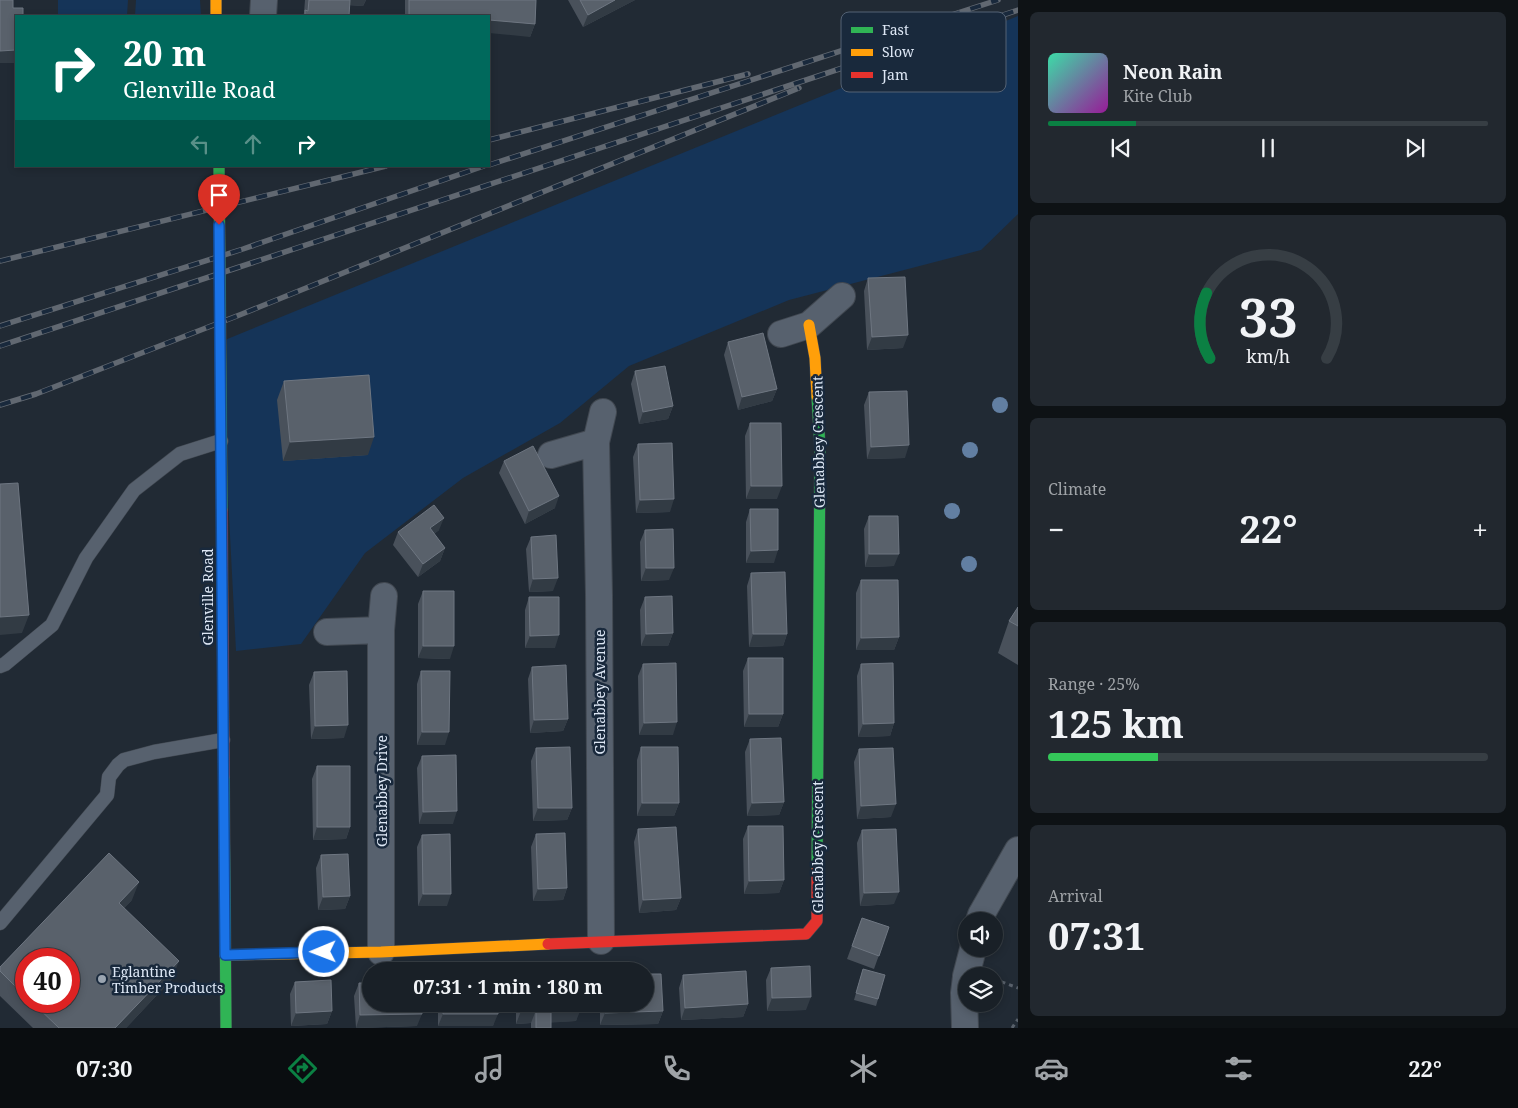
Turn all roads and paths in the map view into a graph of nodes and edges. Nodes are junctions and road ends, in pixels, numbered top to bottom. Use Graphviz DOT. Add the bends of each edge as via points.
graph roads {
  1 [pos="216,0"];
  2 [pos="264,0"];
  3 [pos="216,15"];
  4 [pos="264,15"];
  5 [pos="219,167"];
  6 [pos="842,296"];
  7 [pos="809,325"];
  8 [pos="782,334"];
  9 [pos="603,412"];
  10 [pos="221,441"];
  11 [pos="596,442"];
  12 [pos="551,455"];
  13 [pos="384,596"];
  14 [pos="381,630"];
  15 [pos="328,632"];
  16 [pos="0,666"];
  17 [pos="223,740"];
  18 [pos="1018,850"];
  19 [pos="983,912"];
  20 [pos="0,923"];
  21 [pos="602,941"];
  22 [pos="381,952"];
  23 [pos="225,955"];
  24 [pos="1003,982"];
  25 [pos="1018,988"];
  26 [pos="965,1012"];
  27 [pos="1018,1019"];
  28 [pos="226,1028"];
  29 [pos="965,1028"];
  30 [pos="1012,1028"];
  1 -- 3 [label="street"];
  2 -- 4 [label="street"];
  5 -- 10 [label="street, Glenville Road"];
  6 -- 7 [label="street"];
  7 -- 8 [label="street"];
  7 -- 21 [label="street, Glenabbey Crescent" via="816,358 820,448 817,921 806,934"];
  9 -- 11 [label="street, Glenabbey Avenue"];
  10 -- 16 [label="lane" via="180,454 134,490 86,558 52,625"];
  10 -- 17 [label="street, Glenville Road"];
  11 -- 12 [label="street"];
  11 -- 21 [label="street, Glenabbey Avenue"];
  13 -- 14 [label="street, Glenabbey Drive"];
  14 -- 15 [label="street"];
  14 -- 22 [label="street, Glenabbey Drive"];
  17 -- 20 [label="lane" via="124,760 109,777 107,795"];
  17 -- 23 [label="street, Glenville Road"];
  18 -- 19 [label="street"];
  21 -- 22 [label="street, Glenabbey Crescent"];
  22 -- 23 [label="street, Glenabbey Crescent"];
  23 -- 28 [label="street, Glenville Road"];
  24 -- 25 [label="path"];
  26 -- 29 [label="street"];
  27 -- 30 [label="path"];
}
